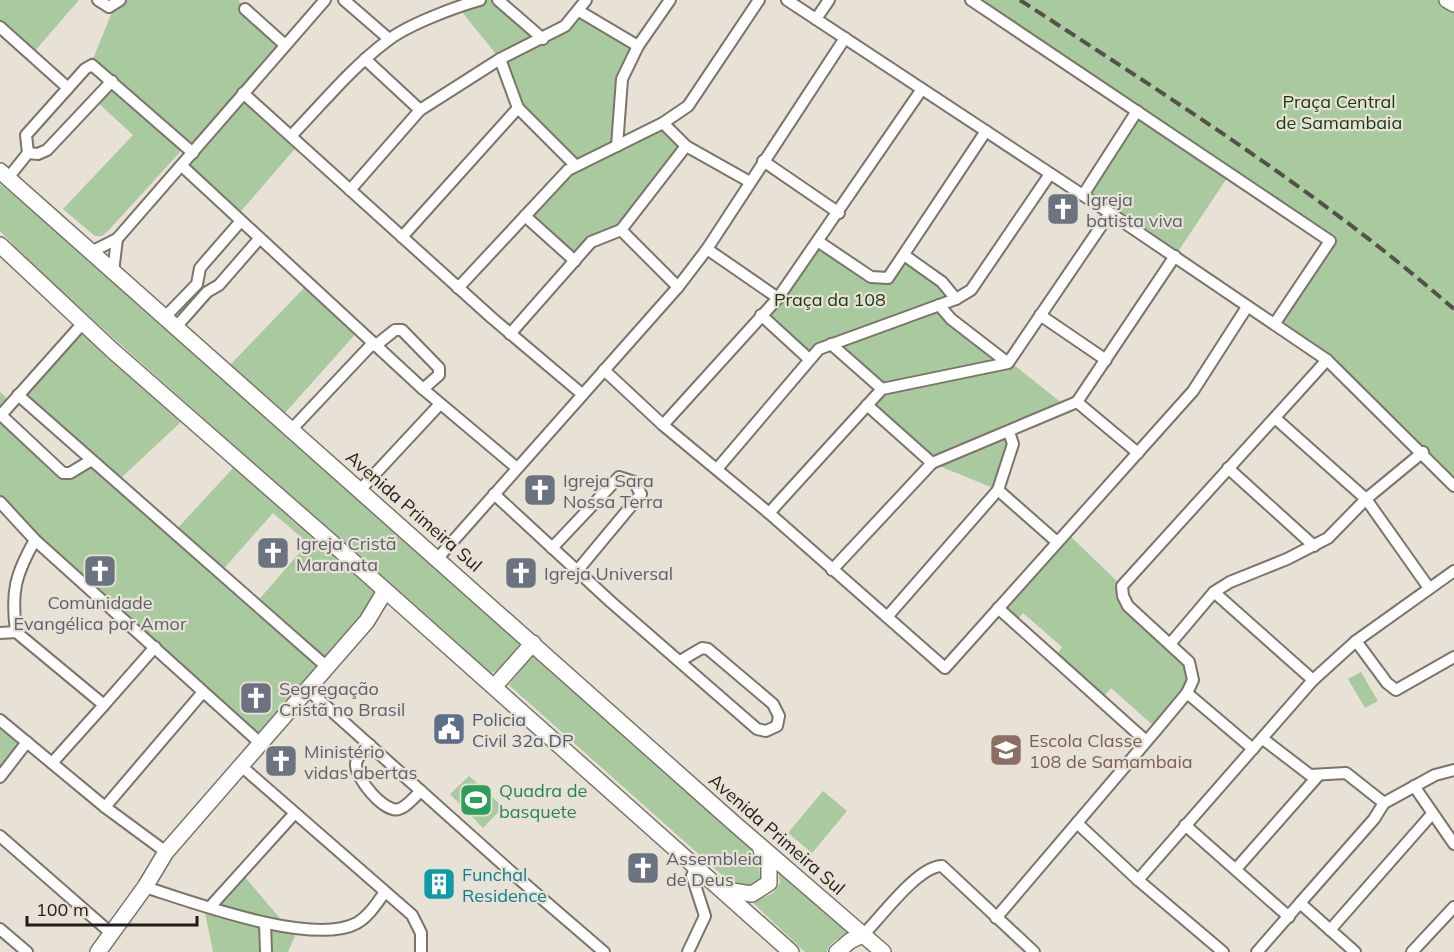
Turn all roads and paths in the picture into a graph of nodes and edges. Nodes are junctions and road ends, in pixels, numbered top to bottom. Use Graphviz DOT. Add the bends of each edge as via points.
graph roads {
  1 [pos="98,0"];
  2 [pos="120,0"];
  3 [pos="325,0"];
  4 [pos="344,0"];
  5 [pos="480,0"];
  6 [pos="498,0"];
  7 [pos="586,0"];
  8 [pos="670,0"];
  9 [pos="759,0"];
  10 [pos="787,0"];
  11 [pos="829,0"];
  12 [pos="970,0"];
  13 [pos="1448,0"];
  14 [pos="1454,4"];
  15 [pos="245,9"];
  16 [pos="579,11"];
  17 [pos="816,19"];
  18 [pos="0,27"];
  19 [pos="845,38"];
  20 [pos="389,39"];
  21 [pos="543,39"];
  22 [pos="285,45"];
  23 [pos="638,46"];
  24 [pos="365,59"];
  25 [pos="500,59"];
  26 [pos="112,81"];
  27 [pos="68,88"];
  28 [pos="922,89"];
  29 [pos="243,93"];
  30 [pos="518,108"];
  31 [pos="420,110"];
  32 [pos="1137,111"];
  33 [pos="663,123"];
  34 [pos="986,131"];
  35 [pos="291,136"];
  36 [pos="617,146"];
  37 [pos="686,146"];
  38 [pos="28,153"];
  39 [pos="193,153"];
  40 [pos="763,161"];
  41 [pos="575,165"];
  42 [pos="182,166"];
  43 [pos="4,174"];
  44 [pos="1050,174"];
  45 [pos="750,182"];
  46 [pos="350,190"];
  47 [pos="1083,195"];
  48 [pos="839,213"];
  49 [pos="1110,213"];
  50 [pos="525,216"];
  51 [pos="240,222"];
  52 [pos="621,230"];
  53 [pos="402,237"];
  54 [pos="117,239"];
  55 [pos="259,239"];
  56 [pos="819,242"];
  57 [pos="0,245"];
  58 [pos="706,249"];
  59 [pos="91,252"];
  60 [pos="904,255"];
  61 [pos="1175,256"];
  62 [pos="575,261"];
  63 [pos="113,272"];
  64 [pos="197,284"];
  65 [pos="678,287"];
  66 [pos="459,288"];
  67 [pos="207,292"];
  68 [pos="778,298"];
  69 [pos="956,299"];
  70 [pos="939,305"];
  71 [pos="1247,307"];
  72 [pos="761,315"];
  73 [pos="1040,315"];
  74 [pos="83,322"];
  75 [pos="170,322"];
  76 [pos="1275,323"];
  77 [pos="510,334"];
  78 [pos="374,344"];
  79 [pos="831,344"];
  80 [pos="809,359"];
  81 [pos="1106,360"];
  82 [pos="1327,360"];
  83 [pos="1008,363"];
  84 [pos="604,370"];
  85 [pos="423,389"];
  86 [pos="882,389"];
  87 [pos="582,394"];
  88 [pos="18,395"];
  89 [pos="1077,402"];
  90 [pos="440,404"];
  91 [pos="867,405"];
  92 [pos="1275,418"];
  93 [pos="663,425"];
  94 [pos="291,430"];
  95 [pos="1009,432"];
  96 [pos="1423,452"];
  97 [pos="1138,453"];
  98 [pos="90,461"];
  99 [pos="932,464"];
  100 [pos="517,468"];
  101 [pos="1228,468"];
  102 [pos="717,469"];
  103 [pos="1454,486"];
  104 [pos="360,490"];
  105 [pos="998,490"];
  106 [pos="494,494"];
  107 [pos="1366,499"];
  108 [pos="0,502"];
  109 [pos="768,513"];
  110 [pos="35,540"];
  111 [pos="1057,542"];
  112 [pos="1314,546"];
  113 [pos="552,548"];
  114 [pos="438,558"];
  115 [pos="832,570"];
  116 [pos="577,571"];
  117 [pos="1454,571"];
  118 [pos="1430,588"];
  119 [pos="1214,592"];
  120 [pos="390,595"];
  121 [pos="998,608"];
  122 [pos="887,617"];
  123 [pos="16,632"];
  124 [pos="0,633"];
  125 [pos="1356,641"];
  126 [pos="533,643"];
  127 [pos="1170,644"];
  128 [pos="155,647"];
  129 [pos="1454,657"];
  130 [pos="680,661"];
  131 [pos="327,667"];
  132 [pos="1313,680"];
  133 [pos="494,687"];
  134 [pos="307,689"];
  135 [pos="203,692"];
  136 [pos="1187,693"];
  137 [pos="104,705"];
  138 [pos="0,720"];
  139 [pos="1263,739"];
  140 [pos="1146,741"];
  141 [pos="27,742"];
  142 [pos="259,742"];
  143 [pos="370,745"];
  144 [pos="1254,749"];
  145 [pos="52,763"];
  146 [pos="240,765"];
  147 [pos="1454,770"];
  148 [pos="0,777"];
  149 [pos="1317,777"];
  150 [pos="1414,786"];
  151 [pos="421,791"];
  152 [pos="1384,803"];
  153 [pos="105,807"];
  154 [pos="294,814"];
  155 [pos="1432,814"];
  156 [pos="1077,823"];
  157 [pos="1185,825"];
  158 [pos="0,836"];
  159 [pos="756,843"];
  160 [pos="1454,844"];
  161 [pos="166,852"];
  162 [pos="696,866"];
  163 [pos="1236,869"];
  164 [pos="1138,880"];
  165 [pos="145,887"];
  166 [pos="722,889"];
  167 [pos="385,892"];
  168 [pos="1300,903"];
  169 [pos="1454,907"];
  170 [pos="210,908"];
  171 [pos="1289,917"];
  172 [pos="996,918"];
  173 [pos="265,923"];
  174 [pos="0,929"];
  175 [pos="1330,930"];
  176 [pos="112,933"];
  177 [pos="864,934"];
  178 [pos="27,952"];
  179 [pos="98,952"];
  180 [pos="266,952"];
  181 [pos="421,952"];
  182 [pos="604,952"];
  183 [pos="688,952"];
  184 [pos="791,952"];
  185 [pos="837,952"];
  186 [pos="883,952"];
  187 [pos="1034,952"];
  188 [pos="1222,952"];
  189 [pos="1257,952"];
  190 [pos="1355,952"];
  191 [pos="1412,952"];
  1 -- 2 [label="street" via="109,7"];
  3 -- 22 [label="street"];
  4 -- 20 [label="street"];
  5 -- 20 [label="street"];
  6 -- 21 [label="street"];
  7 -- 16 [label="street"];
  8 -- 23 [label="street"];
  9 -- 33 [label="street" via="697,95"];
  10 -- 17 [label="street"];
  11 -- 17 [label="street"];
  12 -- 32 [label="street"];
  13 -- 14 [label="main road"];
  15 -- 22 [label="street"];
  16 -- 21 [label="street" via="565,26"];
  16 -- 23 [label="street"];
  17 -- 19 [label="street"];
  18 -- 27 [label="street"];
  19 -- 28 [label="street"];
  19 -- 40 [label="street"];
  20 -- 24 [label="street"];
  21 -- 25 [label="street"];
  22 -- 29 [label="street"];
  23 -- 36 [label="street" via="622,80"];
  24 -- 31 [label="street"];
  24 -- 35 [label="street"];
  25 -- 30 [label="street"];
  25 -- 31 [label="street"];
  26 -- 27 [label="street" via="91,65"];
  26 -- 38 [label="street" via="47,150"];
  26 -- 39 [label="street"];
  27 -- 38 [label="street" via="26,135"];
  28 -- 34 [label="street"];
  28 -- 48 [label="street"];
  29 -- 35 [label="street"];
  29 -- 39 [label="street"];
  30 -- 41 [label="street"];
  30 -- 53 [label="street"];
  31 -- 46 [label="street"];
  32 -- 47 [label="street"];
  32 -- 76 [label="street" via="1330,241"];
  33 -- 36 [label="street"];
  33 -- 37 [label="street"];
  34 -- 44 [label="street"];
  34 -- 60 [label="street"];
  35 -- 46 [label="street"];
  36 -- 41 [label="street"];
  37 -- 45 [label="street"];
  37 -- 52 [label="street"];
  38 -- 43 [label="street"];
  39 -- 42 [label="street"];
  40 -- 45 [label="street"];
  40 -- 48 [label="street"];
  41 -- 50 [label="street"];
  42 -- 51 [label="street"];
  42 -- 54 [label="street"];
  43 -- 59 [label="main road, Avenida Primeira Sul"];
  44 -- 47 [label="street"];
  44 -- 69 [label="street" via="978,283"];
  45 -- 58 [label="street"];
  46 -- 53 [label="street"];
  47 -- 49 [label="street"];
  48 -- 56 [label="street"];
  49 -- 61 [label="street"];
  49 -- 73 [label="street"];
  50 -- 62 [label="street"];
  50 -- 66 [label="street"];
  51 -- 55 [label="street"];
  51 -- 64 [label="street" via="200,268"];
  52 -- 62 [label="street" via="596,239"];
  52 -- 65 [label="street"];
  53 -- 66 [label="street"];
  54 -- 59 [label="street"];
  54 -- 63 [label="street"];
  55 -- 67 [label="street" via="219,285"];
  55 -- 78 [label="street"];
  56 -- 60 [label="street" via="875,279 888,278"];
  56 -- 68 [label="street"];
  57 -- 74 [label="main road"];
  58 -- 65 [label="street"];
  58 -- 68 [label="street"];
  59 -- 63 [label="main road, Avenida Primeira Sul"];
  60 -- 69 [label="street" via="942,282"];
  61 -- 71 [label="street"];
  61 -- 81 [label="street"];
  62 -- 77 [label="street"];
  63 -- 75 [label="main road, Avenida Primeira Sul"];
  64 -- 67 [label="street"];
  64 -- 75 [label="street"];
  65 -- 84 [label="street"];
  66 -- 77 [label="street"];
  67 -- 75 [label="street"];
  68 -- 72 [label="street"];
  69 -- 70 [label="street"];
  70 -- 79 [label="street"];
  70 -- 83 [label="street"];
  71 -- 76 [label="street"];
  71 -- 97 [label="street" via="1193,391"];
  72 -- 80 [label="street"];
  72 -- 93 [label="street"];
  73 -- 81 [label="street"];
  73 -- 83 [label="street"];
  74 -- 88 [label="street"];
  74 -- 120 [label="main road"];
  75 -- 94 [label="main road, Avenida Primeira Sul"];
  76 -- 82 [label="street"];
  77 -- 87 [label="street"];
  78 -- 85 [label="street"];
  78 -- 85 [label="street" via="394,330 402,330 439,368 438,375"];
  78 -- 94 [label="street"];
  79 -- 80 [label="street"];
  79 -- 86 [label="street"];
  80 -- 102 [label="street"];
  81 -- 89 [label="street"];
  82 -- 92 [label="street"];
  82 -- 96 [label="street"];
  83 -- 86 [label="street"];
  84 -- 87 [label="street"];
  84 -- 93 [label="street"];
  85 -- 90 [label="street"];
  86 -- 91 [label="street"];
  87 -- 100 [label="street"];
  88 -- 98 [label="street"];
  88 -- 98 [label="street" via="1,416 54,467 67,474"];
  89 -- 95 [label="street"];
  89 -- 97 [label="street"];
  90 -- 100 [label="street"];
  90 -- 104 [label="street"];
  91 -- 99 [label="street"];
  91 -- 109 [label="street"];
  92 -- 101 [label="street"];
  92 -- 107 [label="street"];
  93 -- 102 [label="street"];
  94 -- 104 [label="main road, Avenida Primeira Sul"];
  95 -- 99 [label="street"];
  95 -- 105 [label="street" via="1013,444"];
  96 -- 103 [label="street"];
  96 -- 107 [label="street"];
  97 -- 111 [label="street"];
  98 -- 131 [label="street"];
  99 -- 115 [label="street"];
  100 -- 106 [label="street"];
  101 -- 112 [label="street"];
  101 -- 127 [label="street" via="1122,586 1128,606"];
  102 -- 109 [label="street"];
  104 -- 114 [label="main road, Avenida Primeira Sul"];
  105 -- 111 [label="street"];
  105 -- 122 [label="street"];
  106 -- 113 [label="street"];
  106 -- 114 [label="street"];
  107 -- 112 [label="street" via="1341,526"];
  107 -- 118 [label="street"];
  108 -- 110 [label="street"];
  109 -- 115 [label="street"];
  110 -- 123 [label="street" via="16,579 12,602"];
  110 -- 128 [label="street"];
  111 -- 121 [label="street"];
  112 -- 119 [label="street"];
  113 -- 116 [label="street"];
  113 -- 116 [label="street" via="619,477 634,482 641,494"];
  114 -- 126 [label="main road, Avenida Primeira Sul"];
  115 -- 122 [label="street"];
  116 -- 130 [label="street"];
  117 -- 118 [label="street"];
  118 -- 125 [label="street"];
  119 -- 127 [label="street"];
  119 -- 132 [label="street"];
  120 -- 131 [label="main road"];
  120 -- 133 [label="main road"];
  121 -- 122 [label="street" via="945,668"];
  121 -- 140 [label="street"];
  123 -- 124 [label="street"];
  123 -- 137 [label="street"];
  125 -- 129 [label="street" via="1396,690"];
  125 -- 132 [label="street"];
  126 -- 133 [label="main road"];
  126 -- 159 [label="main road, Avenida Primeira Sul"];
  127 -- 136 [label="street" via="1192,668 1193,680"];
  128 -- 135 [label="street"];
  128 -- 137 [label="street"];
  130 -- 130 [label="street" via="757,729 766,731 777,726 779,716 773,704 708,649 702,648"];
  131 -- 134 [label="main road"];
  132 -- 139 [label="street"];
  133 -- 162 [label="main road"];
  134 -- 142 [label="main road"];
  134 -- 143 [label="street"];
  135 -- 142 [label="street"];
  135 -- 153 [label="street"];
  136 -- 140 [label="street"];
  136 -- 144 [label="street"];
  137 -- 145 [label="street"];
  138 -- 141 [label="street"];
  139 -- 144 [label="street"];
  139 -- 149 [label="street"];
  140 -- 156 [label="street"];
  141 -- 145 [label="street"];
  141 -- 148 [label="street"];
  142 -- 146 [label="main road"];
  143 -- 151 [label="street"];
  143 -- 151 [label="street" via="356,764 361,781 380,801 393,810 400,809"];
  144 -- 157 [label="street"];
  145 -- 153 [label="street"];
  146 -- 154 [label="street"];
  146 -- 161 [label="main road"];
  147 -- 150 [label="street"];
  149 -- 152 [label="street" via="1346,773"];
  149 -- 163 [label="street"];
  150 -- 152 [label="street"];
  150 -- 155 [label="street"];
  151 -- 182 [label="street"];
  152 -- 168 [label="street"];
  153 -- 161 [label="street"];
  154 -- 167 [label="street"];
  154 -- 170 [label="street"];
  155 -- 160 [label="street"];
  155 -- 175 [label="street"];
  156 -- 164 [label="street"];
  156 -- 172 [label="street"];
  157 -- 163 [label="street"];
  157 -- 164 [label="street"];
  158 -- 176 [label="street"];
  159 -- 166 [label="main road" via="769,865 769,883 752,894"];
  159 -- 177 [label="main road, Avenida Primeira Sul"];
  161 -- 165 [label="main road"];
  162 -- 166 [label="main road"];
  162 -- 183 [label="street" via="692,876 705,916"];
  163 -- 171 [label="street"];
  164 -- 188 [label="street"];
  165 -- 170 [label="street"];
  165 -- 176 [label="main road"];
  166 -- 184 [label="main road"];
  167 -- 173 [label="street" via="366,917 353,924 311,929"];
  167 -- 181 [label="street" via="417,924"];
  168 -- 171 [label="street"];
  168 -- 175 [label="street"];
  169 -- 191 [label="street"];
  170 -- 173 [label="street"];
  171 -- 189 [label="street"];
  172 -- 177 [label="street" via="938,866 909,887"];
  172 -- 187 [label="street"];
  173 -- 180 [label="street"];
  174 -- 178 [label="street"];
  175 -- 190 [label="street"];
  176 -- 179 [label="main road"];
  177 -- 185 [label="main road"];
  177 -- 186 [label="main road, Avenida Primeira Sul"];
}
